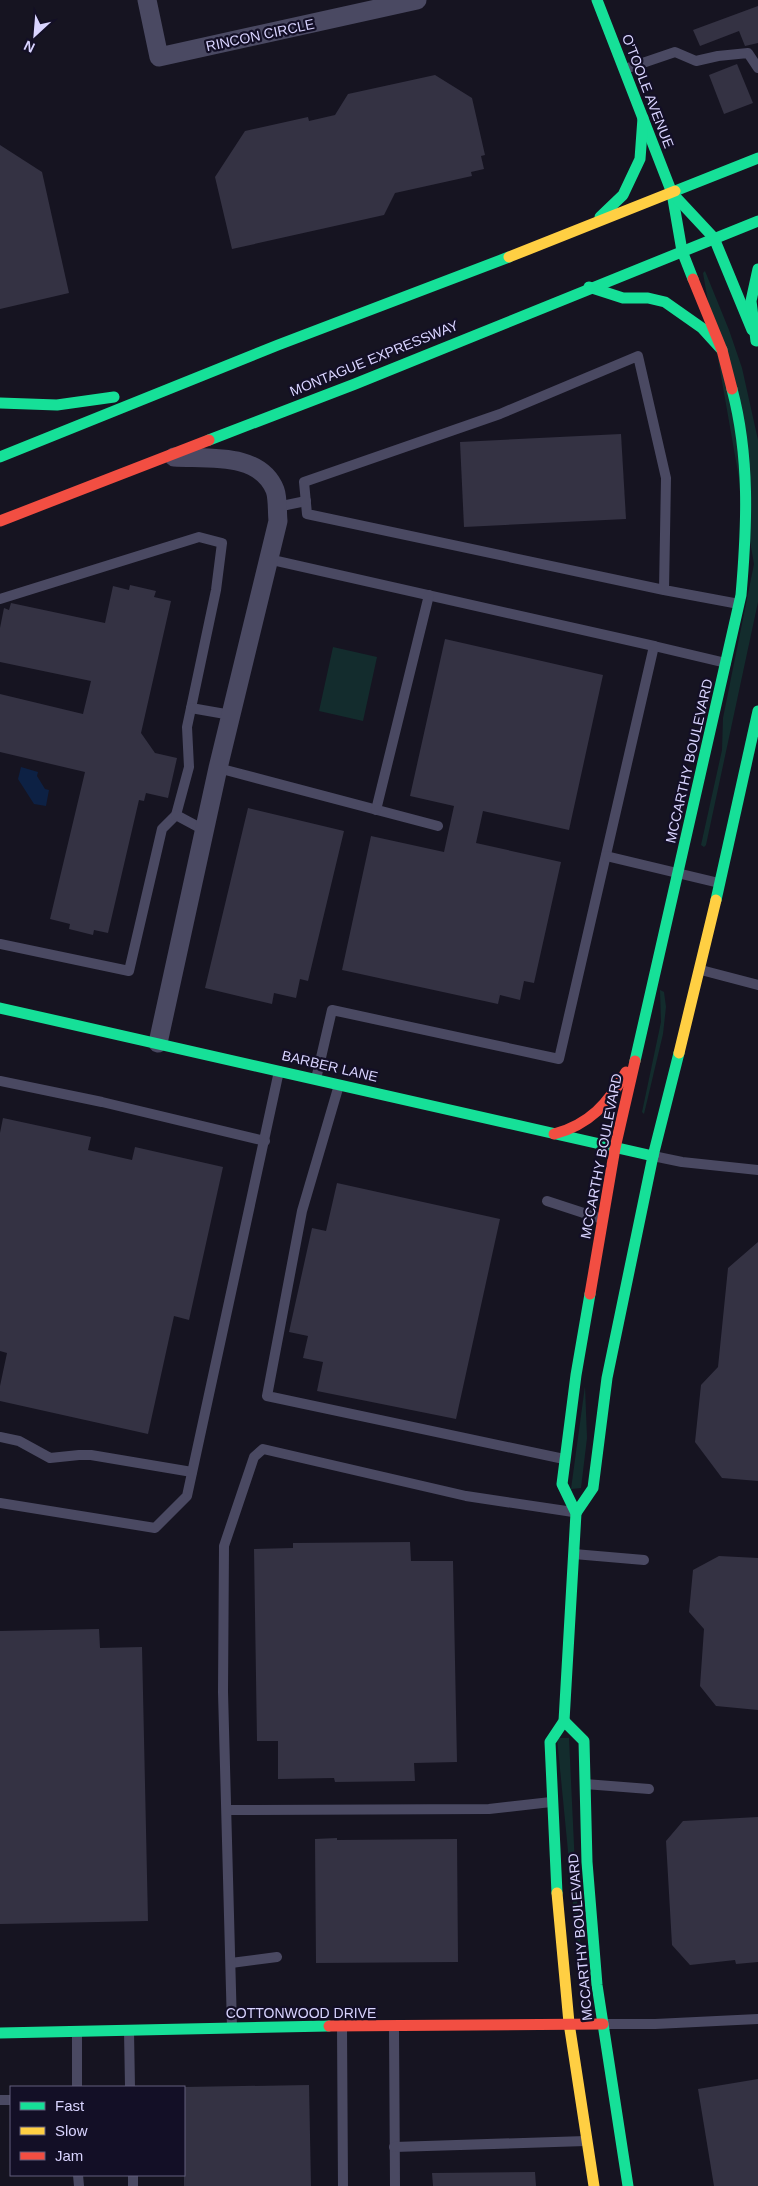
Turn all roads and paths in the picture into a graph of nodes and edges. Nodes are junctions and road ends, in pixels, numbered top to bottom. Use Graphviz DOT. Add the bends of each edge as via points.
graph roads {
  1 [pos="147,0"];
  2 [pos="417,0"];
  3 [pos="596,0"];
  4 [pos="758,68"];
  5 [pos="624,70"];
  6 [pos="643,118"];
  7 [pos="758,158"];
  8 [pos="672,193"];
  9 [pos="758,221"];
  10 [pos="591,225"];
  11 [pos="714,238"];
  12 [pos="682,251"];
  13 [pos="758,269"];
  14 [pos="589,287"];
  15 [pos="757,344"];
  16 [pos="722,350"];
  17 [pos="245,358"];
  18 [pos="0,403"];
  19 [pos="0,457"];
  20 [pos="163,457"];
  21 [pos="276,499"];
  22 [pos="306,501"];
  23 [pos="37,508"];
  24 [pos="0,521"];
  25 [pos="0,532"];
  26 [pos="268,559"];
  27 [pos="664,590"];
  28 [pos="428,595"];
  29 [pos="0,599"];
  30 [pos="739,604"];
  31 [pos="654,646"];
  32 [pos="726,663"];
  33 [pos="191,708"];
  34 [pos="758,711"];
  35 [pos="231,715"];
  36 [pos="218,768"];
  37 [pos="376,810"];
  38 [pos="176,815"];
  39 [pos="438,826"];
  40 [pos="204,830"];
  41 [pos="606,856"];
  42 [pos="678,874"];
  43 [pos="720,883"];
  44 [pos="0,944"];
  45 [pos="700,970"];
  46 [pos="758,985"];
  47 [pos="1,1011"];
  48 [pos="158,1043"];
  49 [pos="637,1051"];
  50 [pos="280,1070"];
  51 [pos="316,1079"];
  52 [pos="0,1081"];
  53 [pos="340,1084"];
  54 [pos="554,1134"];
  55 [pos="265,1141"];
  56 [pos="615,1148"];
  57 [pos="653,1156"];
  58 [pos="758,1170"];
  59 [pos="547,1201"];
  60 [pos="603,1219"];
  61 [pos="0,1437"];
  62 [pos="565,1459"];
  63 [pos="192,1472"];
  64 [pos="0,1503"];
  65 [pos="576,1513"];
  66 [pos="573,1554"];
  67 [pos="644,1560"];
  68 [pos="564,1721"];
  69 [pos="585,1784"];
  70 [pos="649,1789"];
  71 [pos="552,1802"];
  72 [pos="227,1810"];
  73 [pos="277,1956"];
  74 [pos="230,1963"];
  75 [pos="758,2019"];
  76 [pos="569,2023"];
  77 [pos="603,2024"];
  78 [pos="342,2026"];
  79 [pos="394,2027"];
  80 [pos="232,2028"];
  81 [pos="129,2030"];
  82 [pos="76,2031"];
  83 [pos="0,2033"];
  84 [pos="77,2086"];
  85 [pos="130,2086"];
  86 [pos="586,2141"];
  87 [pos="394,2147"];
  88 [pos="342,2186"];
  89 [pos="395,2186"];
  90 [pos="594,2186"];
  91 [pos="628,2186"];
  1 -- 2 [label="street, RINCON CIRCLE" via="160,57"];
  3 -- 5 [label="main road, O’TOOLE AVENUE"];
  4 -- 5 [label="lane" via="748,53 696,61 675,52"];
  5 -- 6 [label="main road, O’TOOLE AVENUE"];
  6 -- 8 [label="main road, O’TOOLE AVENUE"];
  6 -- 10 [label="main road" via="640,159 623,195"];
  7 -- 8 [label="main road"];
  8 -- 10 [label="main road"];
  8 -- 11 [label="main road"];
  8 -- 12 [label="main road, MCCARTHY BOULEVARD"];
  9 -- 11 [label="main road, MONTAGUE EXPRESSWAY"];
  10 -- 17 [label="main road"];
  11 -- 12 [label="main road, MONTAGUE EXPRESSWAY"];
  11 -- 15 [label="main road"];
  12 -- 14 [label="main road, MONTAGUE EXPRESSWAY"];
  12 -- 16 [label="main road, MCCARTHY BOULEVARD"];
  13 -- 15 [label="main road" via="751,301"];
  14 -- 16 [label="main road" via="623,298 665,302 702,328"];
  14 -- 20 [label="main road, MONTAGUE EXPRESSWAY" via="355,384"];
  16 -- 30 [label="main road, MCCARTHY BOULEVARD" via="737,407 746,480 747,529"];
  17 -- 18 [label="main road" via="132,393 79,404 22,406"];
  17 -- 19 [label="main road"];
  20 -- 21 [label="street" via="240,461 264,471"];
  20 -- 23 [label="main road, MONTAGUE EXPRESSWAY"];
  21 -- 22 [label="lane"];
  21 -- 26 [label="street" via="278,521"];
  22 -- 27 [label="lane" via="307,514"];
  22 -- 27 [label="lane" via="304,482 500,414 638,356 666,478"];
  23 -- 24 [label="main road, MONTAGUE EXPRESSWAY"];
  23 -- 25 [label="main road"];
  26 -- 28 [label="lane"];
  26 -- 35 [label="street"];
  27 -- 30 [label="lane"];
  28 -- 31 [label="lane"];
  28 -- 37 [label="lane"];
  29 -- 33 [label="lane" via="200,537 222,543 216,590"];
  30 -- 32 [label="main road, MCCARTHY BOULEVARD"];
  31 -- 32 [label="lane"];
  31 -- 41 [label="lane"];
  32 -- 42 [label="main road, MCCARTHY BOULEVARD"];
  33 -- 35 [label="lane"];
  33 -- 38 [label="lane" via="187,727 189,767"];
  34 -- 43 [label="main road"];
  35 -- 36 [label="street"];
  36 -- 37 [label="lane"];
  36 -- 40 [label="street"];
  37 -- 39 [label="lane"];
  38 -- 40 [label="lane"];
  38 -- 44 [label="lane" via="162,829 130,972"];
  40 -- 48 [label="street"];
  41 -- 42 [label="lane"];
  41 -- 51 [label="lane" via="559,1059 332,1010"];
  42 -- 43 [label="lane"];
  42 -- 49 [label="main road, MCCARTHY BOULEVARD"];
  43 -- 45 [label="main road"];
  45 -- 46 [label="lane"];
  45 -- 57 [label="main road"];
  47 -- 48 [label="main road, BARBER LANE"];
  48 -- 50 [label="main road, BARBER LANE"];
  49 -- 54 [label="main road" via="617,1089 594,1117 571,1130"];
  49 -- 56 [label="main road, MCCARTHY BOULEVARD"];
  50 -- 51 [label="main road, BARBER LANE"];
  50 -- 55 [label="lane"];
  51 -- 53 [label="main road, BARBER LANE"];
  52 -- 55 [label="lane"];
  53 -- 54 [label="main road, BARBER LANE"];
  53 -- 62 [label="lane" via="302,1211 267,1396"];
  54 -- 56 [label="main road, BARBER LANE"];
  55 -- 63 [label="lane"];
  56 -- 57 [label="main road, BARBER LANE"];
  56 -- 60 [label="main road, MCCARTHY BOULEVARD"];
  57 -- 58 [label="lane"];
  57 -- 65 [label="main road" via="607,1378 593,1488"];
  59 -- 60 [label="lane"];
  60 -- 62 [label="main road, MCCARTHY BOULEVARD"];
  61 -- 63 [label="lane" via="19,1441 50,1458 92,1455"];
  62 -- 65 [label="main road, MCCARTHY BOULEVARD" via="562,1484"];
  63 -- 64 [label="lane" via="188,1496 155,1528"];
  65 -- 66 [label="main road, MCCARTHY BOULEVARD"];
  65 -- 72 [label="lane" via="466,1496 263,1449 254,1458 224,1546 223,1692"];
  66 -- 67 [label="lane"];
  66 -- 68 [label="main road, MCCARTHY BOULEVARD"];
  68 -- 69 [label="main road, MCCARTHY BOULEVARD" via="584,1741"];
  68 -- 71 [label="main road, MCCARTHY BOULEVARD" via="550,1742"];
  69 -- 70 [label="lane"];
  69 -- 77 [label="main road, MCCARTHY BOULEVARD" via="589,1881"];
  71 -- 72 [label="lane" via="489,1809"];
  71 -- 76 [label="main road, MCCARTHY BOULEVARD"];
  72 -- 74 [label="lane"];
  73 -- 74 [label="lane"];
  74 -- 80 [label="lane"];
  75 -- 77 [label="lane"];
  76 -- 77 [label="main road, COTTONWOOD DRIVE"];
  76 -- 79 [label="main road, COTTONWOOD DRIVE"];
  76 -- 86 [label="main road, MCCARTHY BOULEVARD"];
  77 -- 91 [label="main road, MCCARTHY BOULEVARD"];
  78 -- 79 [label="main road, COTTONWOOD DRIVE"];
  78 -- 80 [label="main road, COTTONWOOD DRIVE"];
  78 -- 88 [label="lane"];
  79 -- 87 [label="lane"];
  80 -- 81 [label="main road, COTTONWOOD DRIVE"];
  81 -- 82 [label="main road, COTTONWOOD DRIVE"];
  81 -- 85 [label="lane"];
  82 -- 83 [label="main road, COTTONWOOD DRIVE"];
  82 -- 84 [label="lane"];
  86 -- 87 [label="lane"];
  86 -- 90 [label="main road, MCCARTHY BOULEVARD"];
  87 -- 89 [label="lane"];
}
